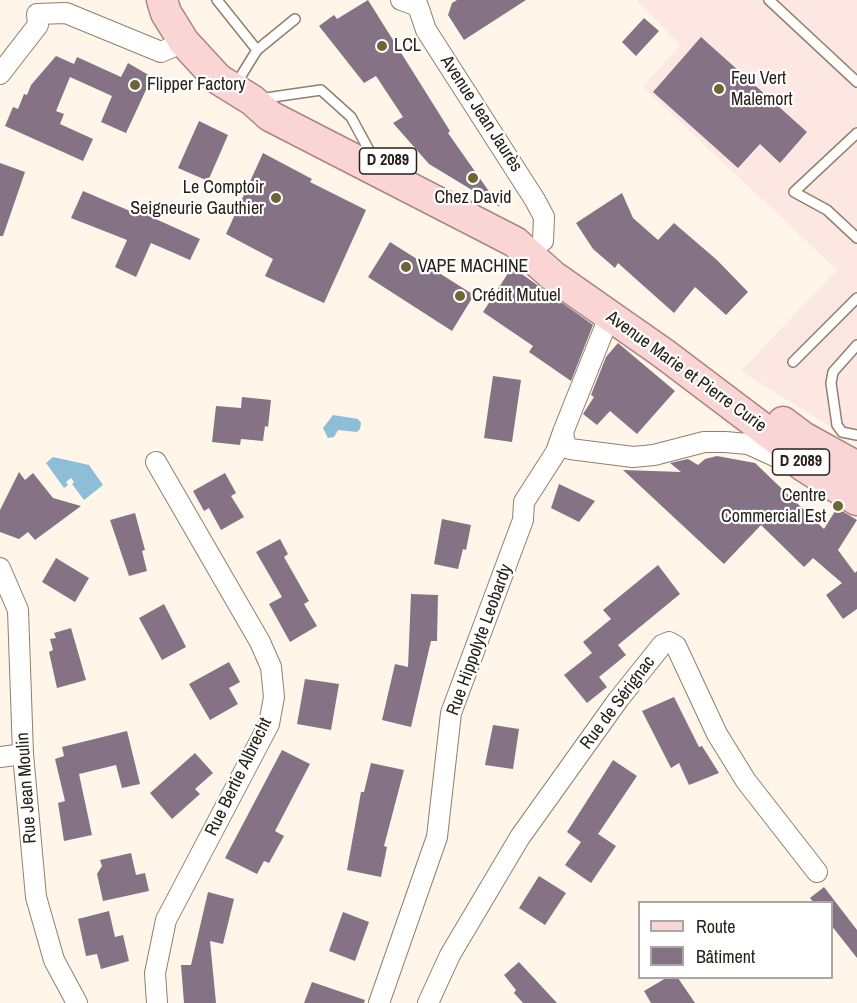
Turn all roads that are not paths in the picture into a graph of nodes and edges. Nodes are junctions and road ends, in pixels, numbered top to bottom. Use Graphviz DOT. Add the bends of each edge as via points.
graph roads {
  1 [pos="162,0"];
  2 [pos="218,0"];
  3 [pos="769,0"];
  4 [pos="415,2"];
  5 [pos="32,7"];
  6 [pos="296,19"];
  7 [pos="184,42"];
  8 [pos="257,50"];
  9 [pos="0,75"];
  10 [pos="857,82"];
  11 [pos="242,94"];
  12 [pos="857,133"];
  13 [pos="857,237"];
  14 [pos="526,238"];
  15 [pos="857,298"];
  16 [pos="609,317"];
  17 [pos="857,345"];
  18 [pos="793,362"];
  19 [pos="563,432"];
  20 [pos="857,435"];
  21 [pos="598,454"];
  22 [pos="156,462"];
  23 [pos="802,465"];
  24 [pos="857,467"];
  25 [pos="857,500"];
  26 [pos="523,520"];
  27 [pos="0,568"];
  28 [pos="23,754"];
  29 [pos="0,757"];
  30 [pos="817,872"];
  31 [pos="77,1003"];
  32 [pos="157,1003"];
  33 [pos="379,1003"];
  34 [pos="428,1003"];
  1 -- 7 [label="main road, D 2089"];
  2 -- 8 [label="lane"];
  3 -- 10 [label="lane"];
  4 -- 14 [label="street, Avenue Jean Jaurès" via="426,30 544,217"];
  5 -- 7 [label="street" via="66,13 161,52"];
  5 -- 9 [label="street" via="38,25"];
  6 -- 8 [label="lane"];
  7 -- 11 [label="main road, D 2089" via="218,79"];
  8 -- 11 [label="lane"];
  11 -- 14 [label="main road, D 2089" via="270,116"];
  11 -- 14 [label="main road, D 2089" via="276,105 471,205 493,211"];
  12 -- 13 [label="lane" via="794,192 827,210"];
  14 -- 16 [label="main road, Avenue Marie et Pierre Curie / D 2089" via="553,276"];
  14 -- 24 [label="main road, Avenue Marie et Pierre Curie / D 2089" via="632,314 658,326 803,437"];
  15 -- 18 [label="lane"];
  16 -- 19 [label="street, Rue Hippolyte Leobardy"];
  16 -- 23 [label="main road, Avenue Marie et Pierre Curie / D 2089" via="798,454"];
  17 -- 20 [label="lane" via="833,372 831,383 837,426 842,432"];
  19 -- 21 [label="street, Rue Hippolyte Leobardy" via="570,449"];
  19 -- 26 [label="street, Rue Hippolyte Leobardy" via="556,452 524,502"];
  21 -- 23 [label="street, Rue Hippolyte Leobardy" via="633,457 704,442 726,442 748,444 791,465"];
  21 -- 26 [label="street, Rue Hippolyte Leobardy" via="559,467 535,509"];
  22 -- 32 [label="street, Rue Bertie Albrecht" via="260,642 271,667 274,698 269,724 166,920 155,973"];
  23 -- 25 [label="main road, Avenue Marie et Pierre Curie / D 2089"];
  26 -- 33 [label="street, Rue Hippolyte Leobardy" via="451,713 437,837"];
  27 -- 28 [label="street, Rue Jean Moulin" via="18,610"];
  28 -- 29 [label="street"];
  28 -- 31 [label="street, Rue Jean Moulin" via="36,897 54,960"];
  30 -- 34 [label="street, Rue de Sérignac" via="746,781 717,734 676,646 669,642 662,645 618,700 520,837 461,935"];
}
